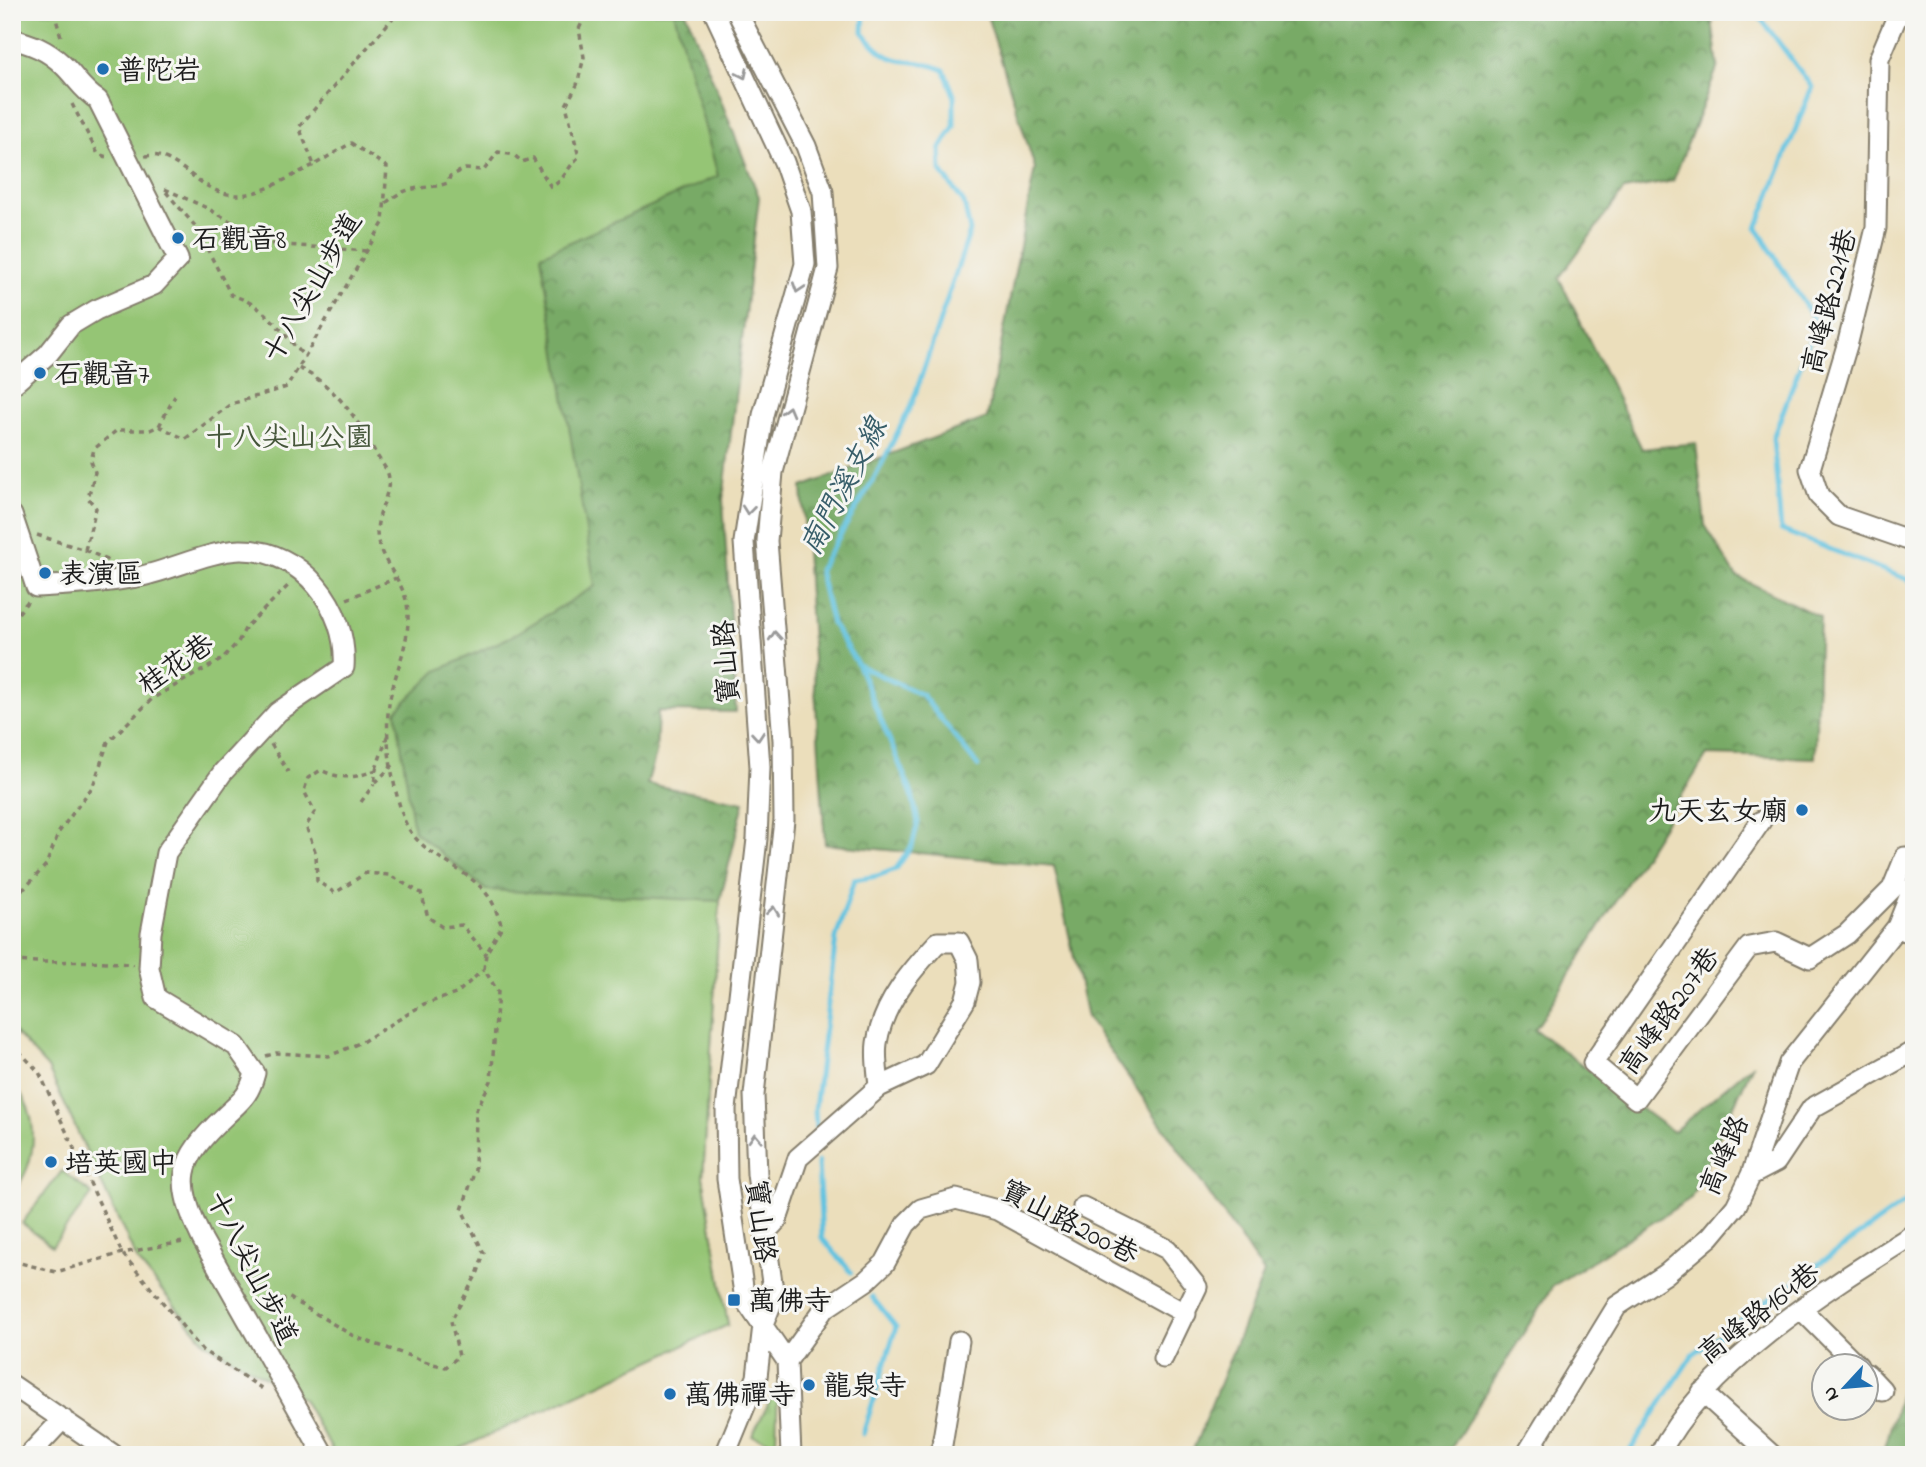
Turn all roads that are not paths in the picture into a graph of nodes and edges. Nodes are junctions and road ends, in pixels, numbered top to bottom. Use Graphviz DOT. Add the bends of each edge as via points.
graph roads {
  1 [pos="714,12"];
  2 [pos="737,12"];
  3 [pos="1899,12"];
  4 [pos="12,39"];
  5 [pos="12,385"];
  6 [pos="15,522"];
  7 [pos="1914,542"];
  8 [pos="1761,821"];
  9 [pos="1914,857"];
  10 [pos="1914,885"];
  11 [pos="1905,931"];
  12 [pos="1914,1051"];
  13 [pos="879,1087"];
  14 [pos="1751,1175"];
  15 [pos="1083,1207"];
  16 [pos="765,1233"];
  17 [pos="1914,1234"];
  18 [pos="1801,1309"];
  19 [pos="1186,1314"];
  20 [pos="763,1325"];
  21 [pos="959,1341"];
  22 [pos="1844,1352"];
  23 [pos="1163,1358"];
  24 [pos="787,1361"];
  25 [pos="12,1385"];
  26 [pos="1702,1392"];
  27 [pos="63,1419"];
  28 [pos="793,1454"];
  29 [pos="29,1455"];
  30 [pos="114,1455"];
  31 [pos="324,1455"];
  32 [pos="725,1455"];
  33 [pos="936,1455"];
  34 [pos="1526,1455"];
  35 [pos="1659,1455"];
  36 [pos="1772,1455"];
  1 -- 20 [label="street, 寶山路, one-way" via="784,162 801,211 806,264 763,415 744,542 761,766 726,1109 727,1165 745,1300"];
  16 -- 2 [label="street, 寶山路, one-way" via="754,1096 784,820 783,740 767,541 772,472 828,268 828,231 822,192 806,146"];
  3 -- 7 [label="street, 高峰路221巷" via="1879,59 1876,228 1810,469 1819,496 1839,516"];
  4 -- 5 [label="street" via="37,45 98,100 178,259 154,285 71,325 48,354"];
  6 -- 31 [label="street, 十八尖山步道" via="36,587 142,576 238,550 283,557 332,604 345,644 344,667 278,712 223,772 166,853 149,968 156,998 242,1054 255,1073 250,1093 209,1132 184,1171 186,1206"];
  8 -- 9 [label="street, 高峰路207巷" via="1593,1063 1636,1099 1749,947 1776,942 1810,958 1847,934 1892,889 1905,857"];
  10 -- 11 [label="street, 高峰路"];
  11 -- 14 [label="street, 高峰路" via="1789,1063"];
  12 -- 14 [label="street" via="1812,1108 1776,1162"];
  13 -- 13 [label="street" via="926,1065 965,1001 970,982 968,960 959,942 938,942 907,975 877,1043"];
  13 -- 16 [label="street" via="798,1158 777,1220"];
  14 -- 34 [label="street, 高峰路" via="1736,1206 1710,1237 1617,1306"];
  15 -- 19 [label="street, 寶山路200巷" via="1167,1249 1197,1287"];
  16 -- 20 [label="street, 寶山路" via="774,1297"];
  17 -- 18 [label="street, 高峰路164巷"];
  18 -- 22 [label="street"];
  18 -- 26 [label="street, 高峰路164巷"];
  19 -- 23 [label="street, 寶山路200巷"];
  19 -- 24 [label="street, 寶山路200巷" via="997,1210 956,1199 921,1209 906,1224 885,1264 824,1309"];
  20 -- 24 [label="street"];
  20 -- 32 [label="street, 寶山路" via="757,1377"];
  21 -- 33 [label="street" via="941,1451"];
  24 -- 28 [label="street"];
  25 -- 27 [label="street"];
  26 -- 35 [label="street, 高峰路164巷" via="1674,1425"];
  26 -- 36 [label="street"];
  27 -- 29 [label="street"];
  27 -- 30 [label="street"];
}
